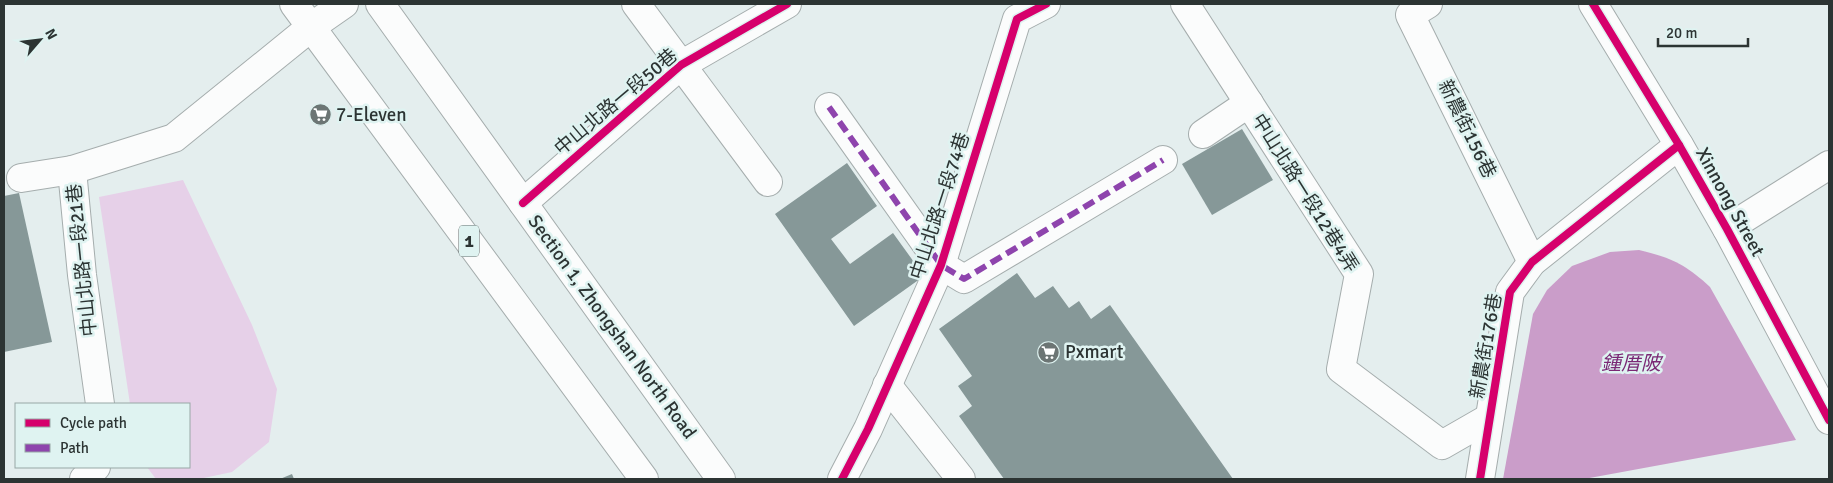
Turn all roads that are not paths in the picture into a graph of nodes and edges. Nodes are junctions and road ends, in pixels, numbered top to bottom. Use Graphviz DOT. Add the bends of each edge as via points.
graph roads {
  1 [pos="294,4"];
  2 [pos="344,4"];
  3 [pos="380,4"];
  4 [pos="636,4"];
  5 [pos="786,4"];
  6 [pos="1046,4"];
  7 [pos="1185,4"];
  8 [pos="1428,4"];
  9 [pos="1592,4"];
  10 [pos="311,27"];
  11 [pos="681,65"];
  12 [pos="1249,103"];
  13 [pos="828,107"];
  14 [pos="1203,134"];
  15 [pos="1680,145"];
  16 [pos="1164,160"];
  17 [pos="1829,165"];
  18 [pos="72,170"];
  19 [pos="21,178"];
  20 [pos="768,182"];
  21 [pos="523,203"];
  22 [pos="1728,229"];
  23 [pos="1532,262"];
  24 [pos="941,265"];
  25 [pos="887,385"];
  26 [pos="100,403"];
  27 [pos="1490,418"];
  28 [pos="1829,420"];
  29 [pos="95,468"];
  30 [pos="84,479"];
  31 [pos="644,479"];
  32 [pos="721,479"];
  33 [pos="842,479"];
  34 [pos="961,479"];
  35 [pos="1480,479"];
  1 -- 10 [label="street, 1"];
  2 -- 10 [label="street, 中山北路一段21巷"];
  3 -- 21 [label="street, Section 1, Zhongshan North Road"];
  4 -- 11 [label="street"];
  5 -- 11 [label="street, 中山北路一段50巷"];
  6 -- 24 [label="street, 中山北路一段74巷" via="1017,19"];
  7 -- 12 [label="street, 中山北路一段12巷4弄"];
  8 -- 23 [label="street, 新農街156巷" via="1410,15"];
  9 -- 15 [label="street, Xinnong Street"];
  10 -- 18 [label="street, 中山北路一段21巷" via="174,138"];
  10 -- 31 [label="street, 1"];
  11 -- 20 [label="street"];
  11 -- 21 [label="street, 中山北路一段50巷"];
  12 -- 14 [label="street"];
  12 -- 27 [label="street, 中山北路一段12巷4弄" via="1359,274 1341,369 1442,445"];
  13 -- 24 [label="street"];
  15 -- 22 [label="street, Xinnong Street"];
  15 -- 23 [label="street, 新農街176巷"];
  16 -- 24 [label="street" via="964,280"];
  17 -- 22 [label="street"];
  18 -- 19 [label="street"];
  18 -- 26 [label="street, 中山北路一段21巷" via="82,275"];
  21 -- 32 [label="street, Section 1, Zhongshan North Road"];
  22 -- 28 [label="street, Xinnong Street"];
  23 -- 27 [label="street, 新農街176巷" via="1510,292"];
  24 -- 25 [label="street, 中山北路一段74巷"];
  25 -- 33 [label="street, 中山北路一段74巷"];
  25 -- 34 [label="street"];
  27 -- 35 [label="street, 新農街176巷"];
  29 -- 30 [label="street"];
}
